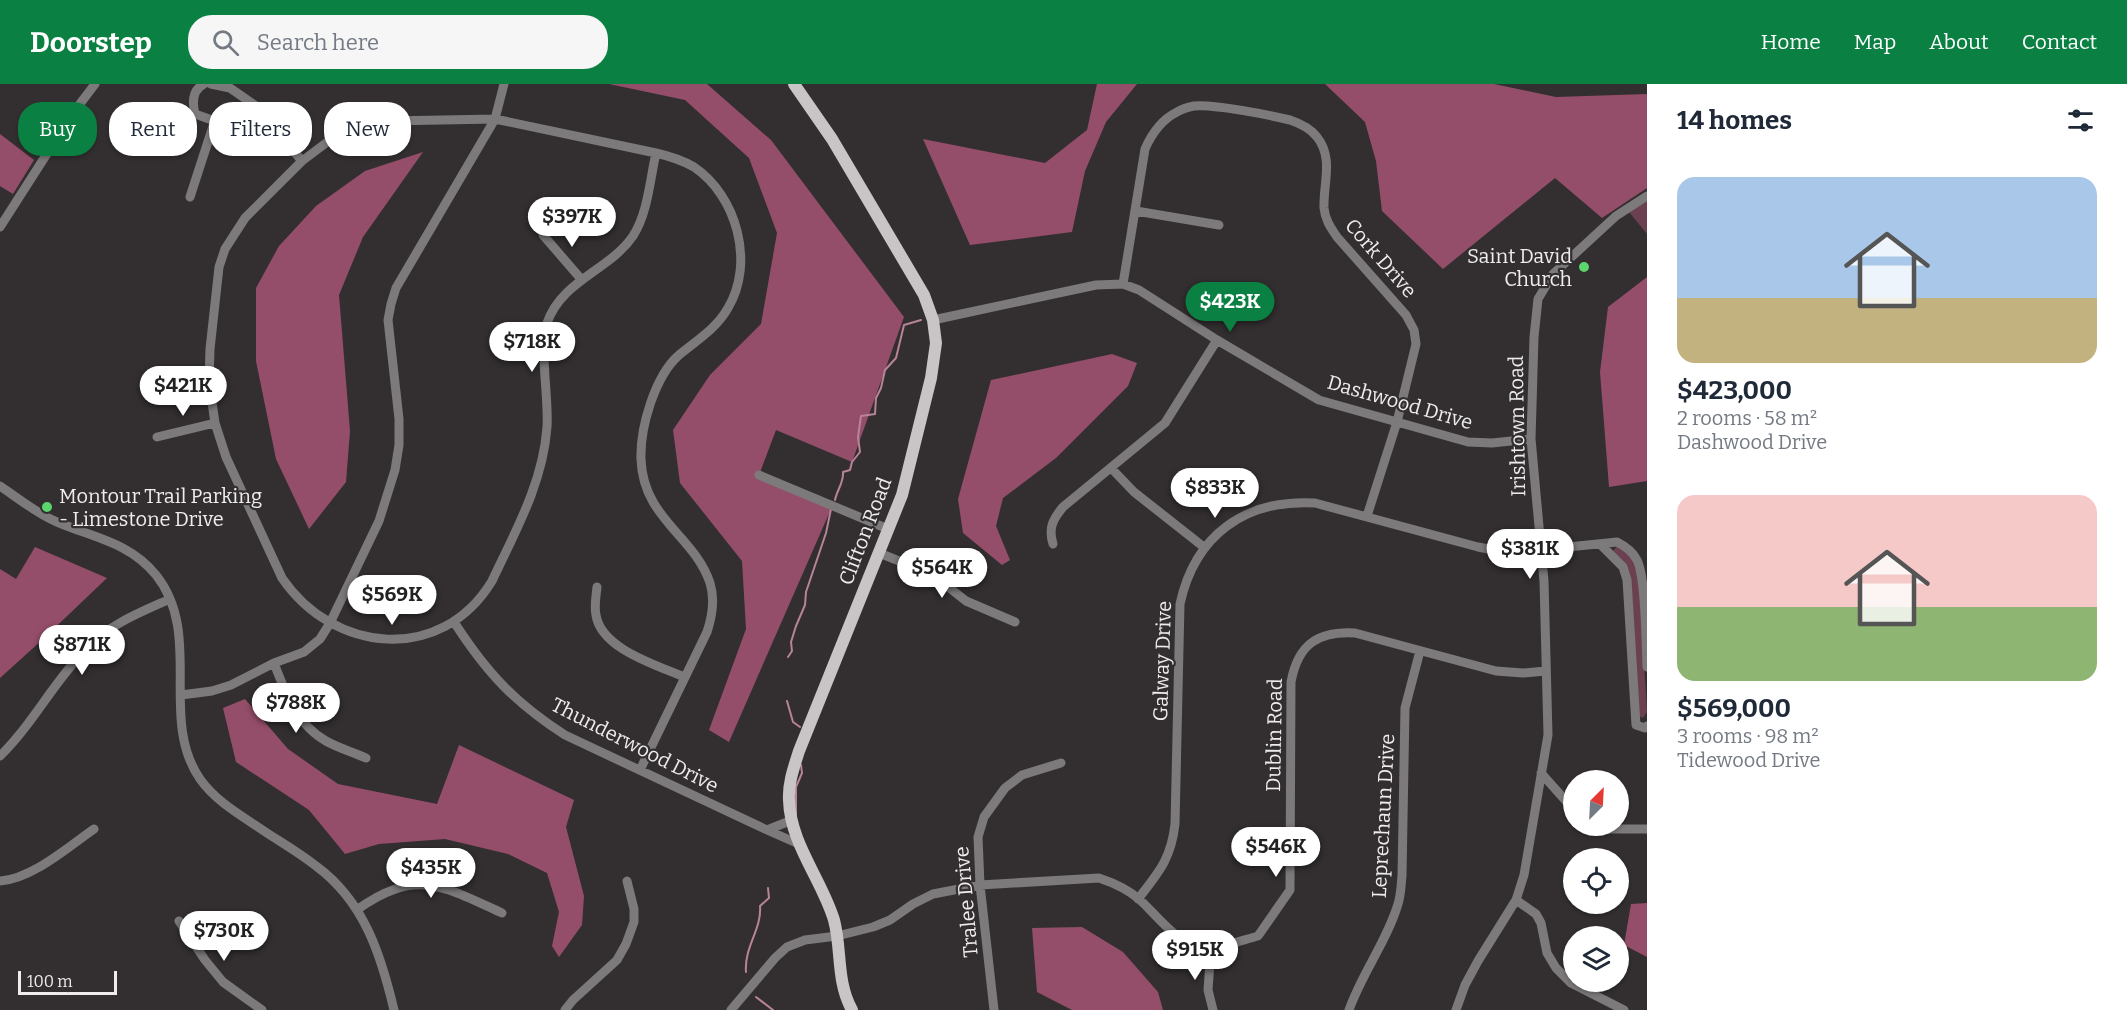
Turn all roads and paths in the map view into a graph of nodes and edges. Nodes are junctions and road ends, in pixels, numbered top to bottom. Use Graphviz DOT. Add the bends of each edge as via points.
graph roads {
  1 [pos="95,84"];
  2 [pos="204,84"];
  3 [pos="212,84"];
  4 [pos="504,84"];
  5 [pos="794,84"];
  6 [pos="250,102"];
  7 [pos="209,118"];
  8 [pos="495,119"];
  9 [pos="209,138"];
  10 [pos="656,153"];
  11 [pos="298,156"];
  12 [pos="302,161"];
  13 [pos="1647,196"];
  14 [pos="190,197"];
  15 [pos="1136,211"];
  16 [pos="1219,225"];
  17 [pos="0,227"];
  18 [pos="543,235"];
  19 [pos="581,279"];
  20 [pos="1123,284"];
  21 [pos="933,320"];
  22 [pos="1217,340"];
  23 [pos="1396,422"];
  24 [pos="215,423"];
  25 [pos="157,437"];
  26 [pos="1532,439"];
  27 [pos="1111,468"];
  28 [pos="759,475"];
  29 [pos="0,486"];
  30 [pos="1367,516"];
  31 [pos="888,529"];
  32 [pos="1053,544"];
  33 [pos="1600,544"];
  34 [pos="1205,548"];
  35 [pos="1540,550"];
  36 [pos="879,553"];
  37 [pos="597,587"];
  38 [pos="170,599"];
  39 [pos="454,622"];
  40 [pos="1015,622"];
  41 [pos="330,623"];
  42 [pos="1420,651"];
  43 [pos="274,663"];
  44 [pos="1647,667"];
  45 [pos="1546,671"];
  46 [pos="684,677"];
  47 [pos="181,695"];
  48 [pos="1647,726"];
  49 [pos="0,756"];
  50 [pos="366,758"];
  51 [pos="1061,763"];
  52 [pos="640,770"];
  53 [pos="1541,773"];
  54 [pos="1563,798"];
  55 [pos="792,820"];
  56 [pos="94,829"];
  57 [pos="1629,829"];
  58 [pos="1647,829"];
  59 [pos="767,830"];
  60 [pos="801,845"];
  61 [pos="0,881"];
  62 [pos="627,881"];
  63 [pos="980,885"];
  64 [pos="1138,898"];
  65 [pos="1516,900"];
  66 [pos="358,909"];
  67 [pos="502,913"];
  68 [pos="179,921"];
  69 [pos="837,936"];
  70 [pos="1211,948"];
  71 [pos="262,1010"];
  72 [pos="394,1010"];
  73 [pos="566,1010"];
  74 [pos="731,1010"];
  75 [pos="852,1010"];
  76 [pos="994,1010"];
  77 [pos="1213,1010"];
  78 [pos="1349,1010"];
  79 [pos="1456,1010"];
  80 [pos="1624,1010"];
  1 -- 17 [label="street"];
  2 -- 7 [label="street" via="198,87 192,101 195,114"];
  3 -- 6 [label="street" via="230,88"];
  4 -- 8 [label="street"];
  5 -- 21 [label="main road, Clifton Road" via="848,165 924,295"];
  8 -- 10 [label="street"];
  8 -- 12 [label="street" via="364,125 343,133"];
  8 -- 41 [label="street" via="396,288 388,320 399,420 395,470 379,521"];
  9 -- 14 [label="street"];
  10 -- 19 [label="street" via="642,218 633,235 622,249"];
  10 -- 46 [label="street" via="678,159 709,180 731,212 740,248 741,267 729,307 667,370 658,385 641,442 643,476 656,510 695,557 711,585 707,632"];
  11 -- 12 [label="street"];
  12 -- 24 [label="street" via="246,218 225,249 219,267 209,382"];
  13 -- 26 [label="street, Irishtown Road" via="1616,216 1553,274 1544,288 1535,314"];
  15 -- 16 [label="street"];
  15 -- 20 [label="street, Cork Drive"];
  15 -- 23 [label="street, Cork Drive" via="1145,149 1151,134 1177,111 1193,106 1219,108 1306,127 1324,149 1324,208 1328,223 1406,315 1414,330 1413,364"];
  18 -- 19 [label="street"];
  19 -- 39 [label="street" via="554,308 547,324 547,428 533,490 492,581"];
  20 -- 21 [label="street, Dashwood Drive" via="1096,285"];
  20 -- 22 [label="street, Dashwood Drive" via="1139,290"];
  21 -- 31 [label="main road, Clifton Road" via="934,362 906,483"];
  22 -- 23 [label="street, Dashwood Drive" via="1319,400"];
  22 -- 27 [label="street" via="1165,423"];
  23 -- 26 [label="street, Dashwood Drive" via="1468,442"];
  23 -- 30 [label="street, Cork Drive"];
  24 -- 25 [label="street"];
  24 -- 41 [label="street" via="226,457 282,578 307,608"];
  26 -- 35 [label="street, Irishtown Road"];
  27 -- 32 [label="street" via="1053,519"];
  27 -- 34 [label="street" via="1134,492"];
  28 -- 31 [label="street"];
  29 -- 38 [label="street" via="56,522 113,542 138,558 156,576"];
  30 -- 34 [label="street, Galway Drive" via="1315,503 1269,506 1234,522"];
  30 -- 35 [label="street, Galway Drive" via="1478,547 1509,553"];
  31 -- 36 [label="main road, Clifton Road"];
  33 -- 35 [label="street, Galway Drive"];
  33 -- 44 [label="street, Galway Drive" via="1617,542 1627,547 1638,561"];
  33 -- 48 [label="street" via="1623,567 1627,580 1636,725"];
  34 -- 64 [label="street, Galway Drive" via="1184,583 1180,604 1173,844 1168,859"];
  35 -- 45 [label="street, Irishtown Road"];
  36 -- 40 [label="street" via="932,574 966,601"];
  36 -- 55 [label="main road, Clifton Road" via="795,762 789,788"];
  37 -- 46 [label="street" via="596,617 608,639"];
  38 -- 47 [label="street" via="180,635"];
  38 -- 49 [label="street" via="127,619 86,648"];
  39 -- 41 [label="street" via="434,633 388,640 362,636"];
  39 -- 52 [label="street, Thunderwood Drive" via="490,672 536,716 565,735"];
  41 -- 43 [label="street" via="320,639 304,652"];
  42 -- 45 [label="street, Dublin Road" via="1496,671"];
  42 -- 70 [label="street, Dublin Road" via="1338,632 1322,636 1299,654 1291,682 1290,890 1258,936"];
  42 -- 78 [label="street, Leprechaun Drive" via="1405,708 1399,903"];
  43 -- 47 [label="street" via="231,685"];
  43 -- 50 [label="street" via="296,712 309,728 326,741"];
  45 -- 53 [label="street, Irishtown Road" via="1548,726"];
  46 -- 52 [label="street"];
  47 -- 66 [label="street" via="183,737 190,761 201,779 234,811 317,866"];
  51 -- 63 [label="street, Tralee Drive" via="1022,775 1005,788 984,817 978,837"];
  52 -- 59 [label="street, Thunderwood Drive"];
  53 -- 54 [label="street"];
  53 -- 65 [label="street, Irishtown Road" via="1524,875"];
  55 -- 59 [label="street"];
  55 -- 60 [label="main road, Clifton Road"];
  56 -- 61 [label="street" via="27,874"];
  57 -- 58 [label="street"];
  59 -- 60 [label="street, Thunderwood Drive"];
  60 -- 69 [label="main road, Clifton Road"];
  62 -- 73 [label="street" via="634,922 626,944 617,960"];
  63 -- 64 [label="street" via="1099,878"];
  63 -- 69 [label="street" via="933,894 890,920"];
  63 -- 76 [label="street, Tralee Drive"];
  64 -- 70 [label="street" via="1177,936"];
  65 -- 79 [label="street, Irishtown Road" via="1478,960"];
  65 -- 80 [label="street" via="1536,914 1546,953 1556,968 1571,983"];
  66 -- 67 [label="street" via="386,892 415,884 438,885"];
  66 -- 72 [label="street" via="375,942"];
  68 -- 71 [label="street" via="223,982"];
  69 -- 74 [label="street" via="787,947"];
  69 -- 75 [label="main road, Clifton Road" via="841,980"];
  70 -- 77 [label="street" via="1208,990"];
}
